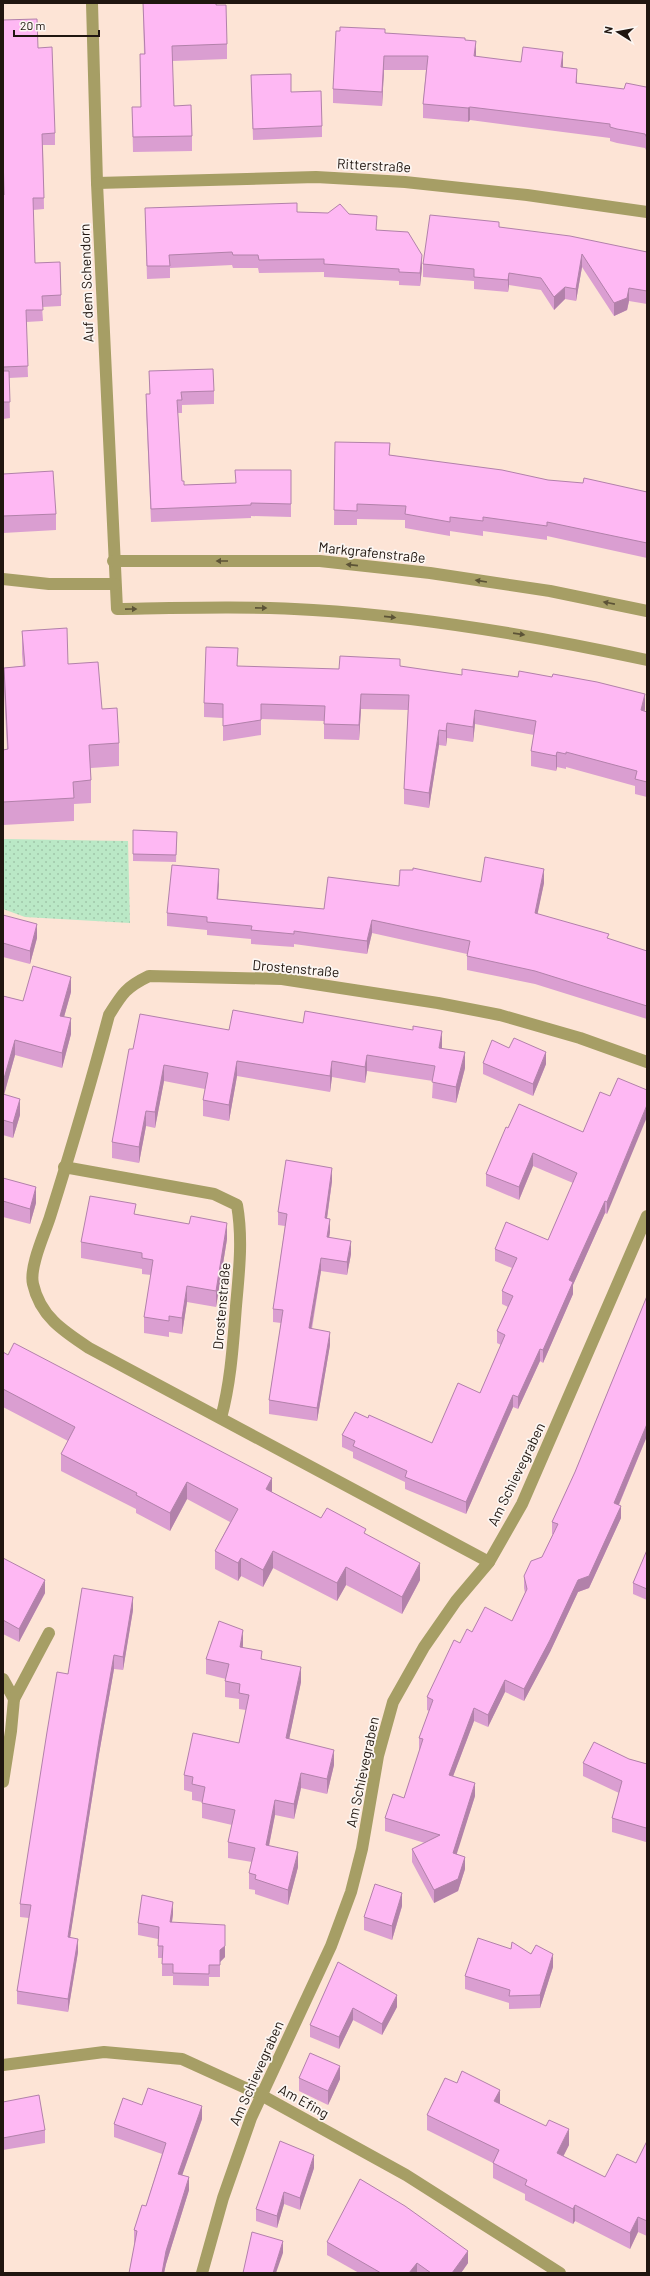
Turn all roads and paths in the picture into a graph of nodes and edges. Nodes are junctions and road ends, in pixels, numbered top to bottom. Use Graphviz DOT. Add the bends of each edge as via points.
graph roads {
  1 [pos="92,3"];
  2 [pos="97,184"];
  3 [pos="647,212"];
  4 [pos="113,561"];
  5 [pos="3,579"];
  6 [pos="115,584"];
  7 [pos="647,611"];
  8 [pos="647,660"];
  9 [pos="647,1062"];
  10 [pos="64,1167"];
  11 [pos="647,1216"];
  12 [pos="221,1418"];
  13 [pos="489,1562"];
  14 [pos="48,1633"];
  15 [pos="3,1679"];
  16 [pos="14,1699"];
  17 [pos="3,1782"];
  18 [pos="3,2065"];
  19 [pos="261,2094"];
  20 [pos="202,2273"];
  21 [pos="560,2273"];
  1 -- 2 [label="street, Auf dem Schendorn"];
  2 -- 3 [label="street, Ritterstraße" via="316,177 405,182 527,195"];
  2 -- 4 [label="street, Auf dem Schendorn"];
  4 -- 6 [label="street"];
  7 -- 4 [label="street, Markgrafenstraße, one-way" via="543,590 430,573 320,561"];
  5 -- 6 [label="street" via="49,584"];
  6 -- 8 [label="street, one-way" via="117,609 227,608 328,611 544,638"];
  9 -- 10 [label="street, Drostenstraße" via="580,1038 500,1015 438,1002 282,979 149,976 132,984 121,995 109,1015"];
  10 -- 12 [label="street, Drostenstraße" via="34,1265 32,1282 40,1303 56,1326 89,1348"];
  10 -- 12 [label="street, Drostenstraße" via="214,1194 237,1205 241,1252 230,1384"];
  11 -- 13 [label="street, Am Schievegraben" via="522,1504"];
  12 -- 13 [label="street, Drostenstraße"];
  13 -- 19 [label="street, Am Schievegraben" via="456,1600 424,1646 393,1702 378,1756 362,1849 351,1892 331,1946"];
  14 -- 16 [label="street"];
  15 -- 16 [label="street"];
  16 -- 17 [label="street"];
  18 -- 19 [label="street, Am Efing" via="104,2052 182,2059"];
  19 -- 20 [label="street, Am Schievegraben" via="222,2198"];
  19 -- 21 [label="street, Am Efing" via="406,2175"];
}
